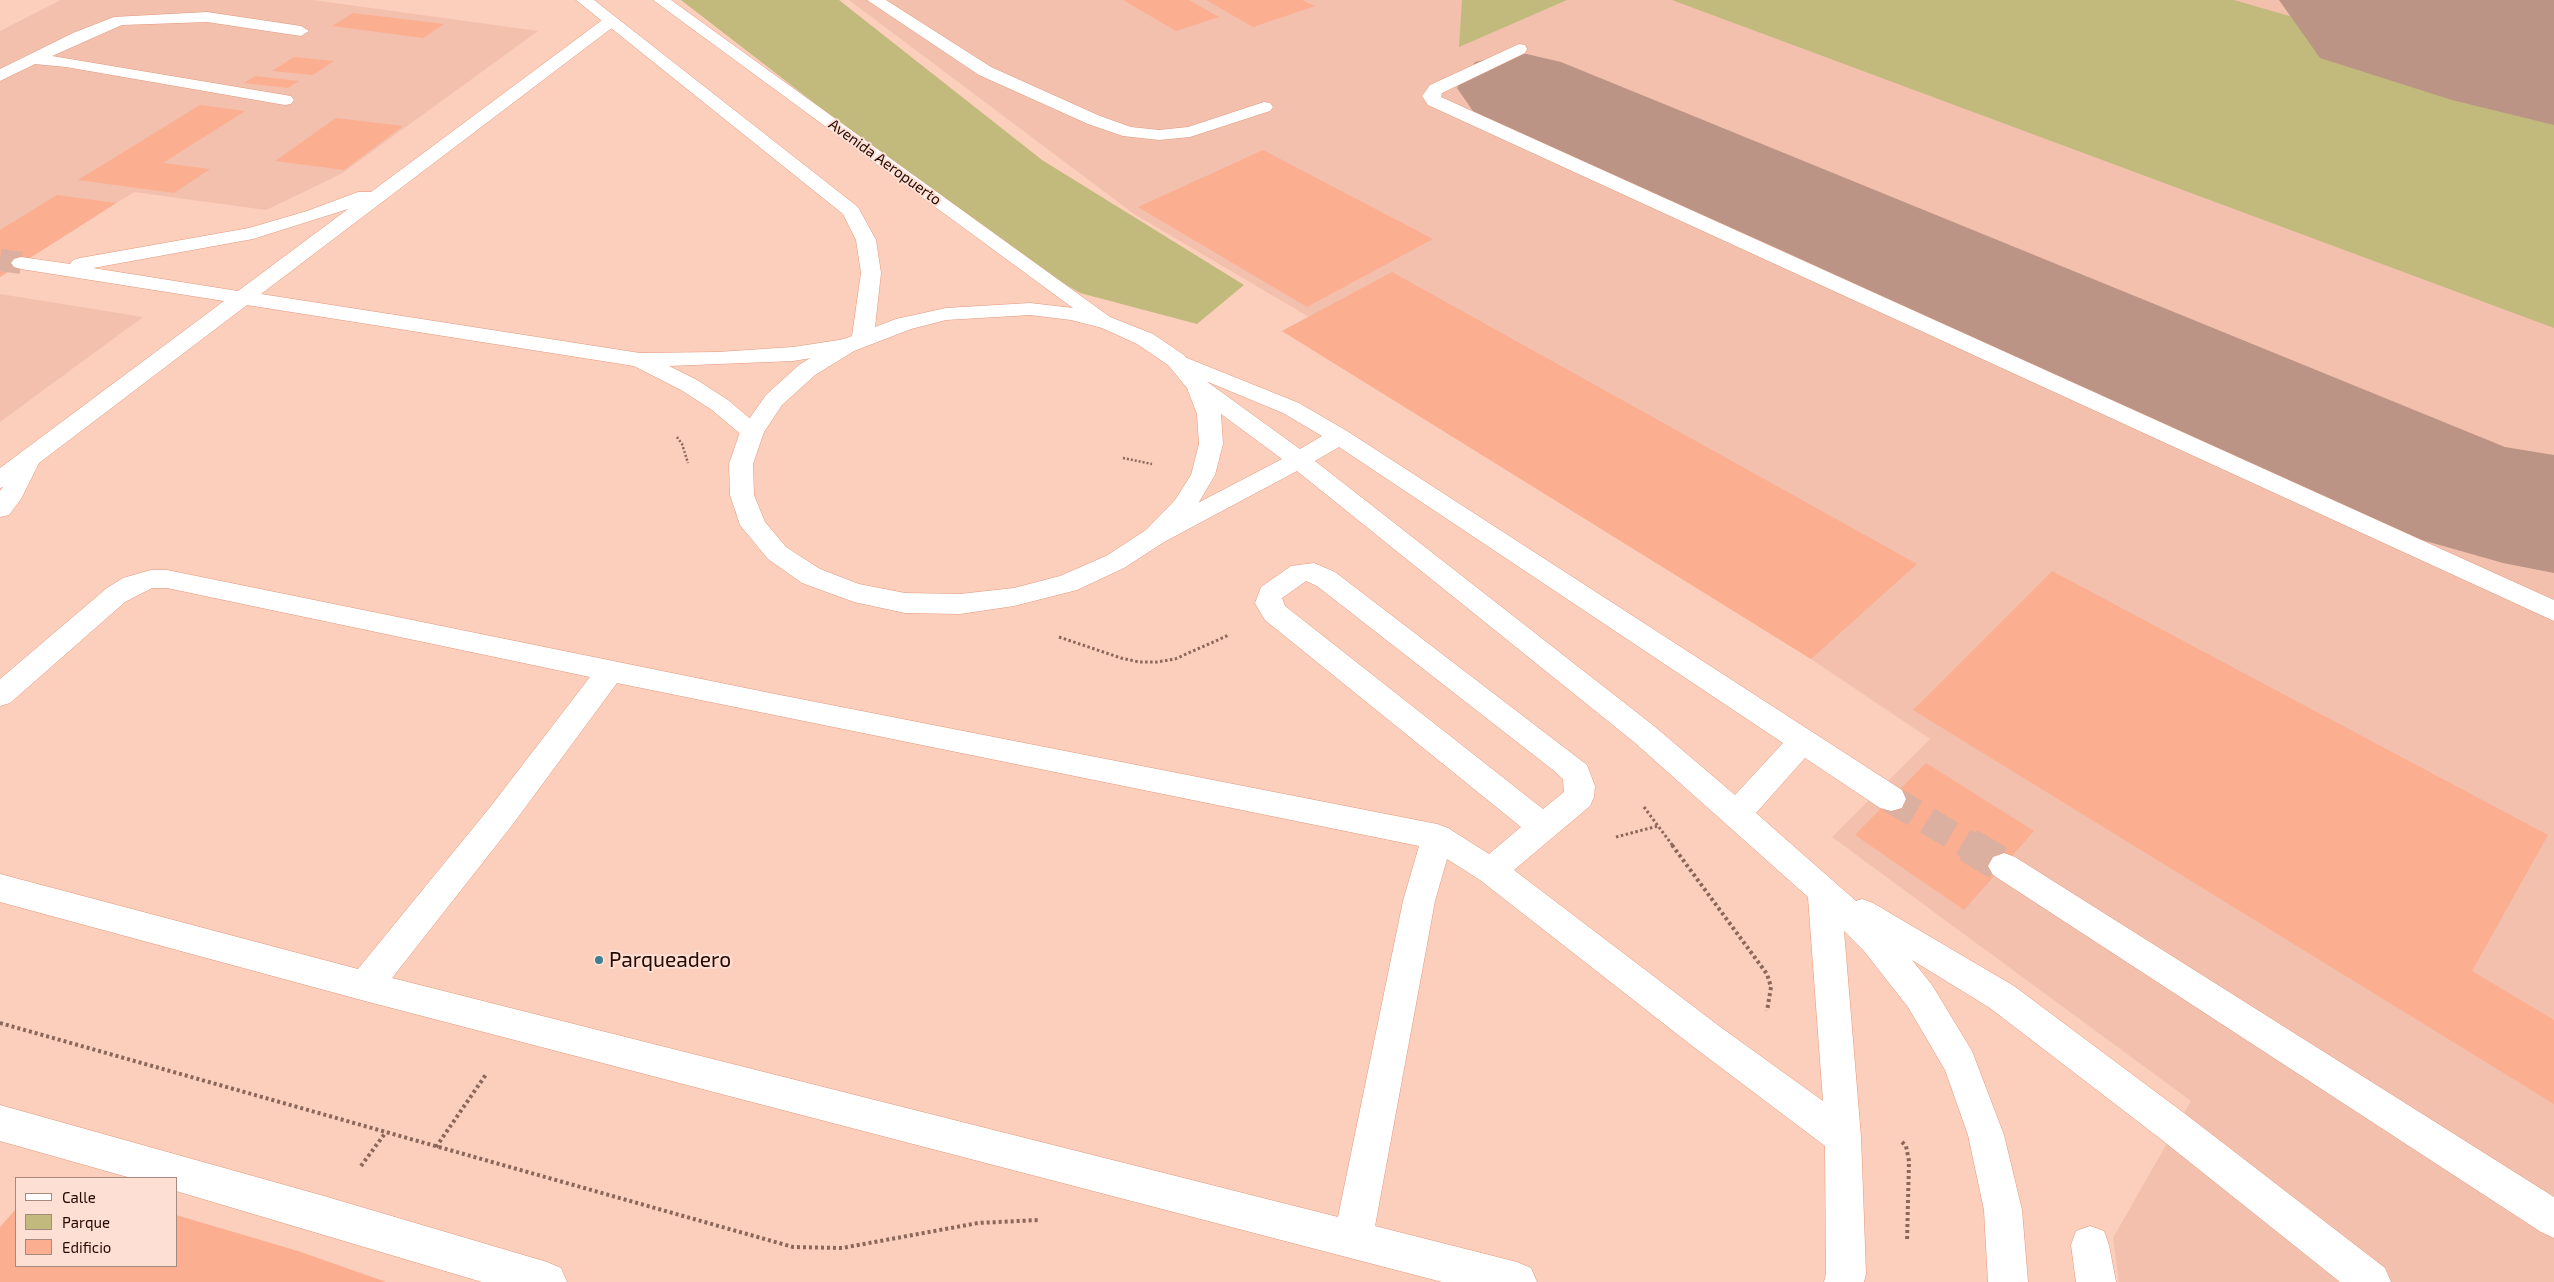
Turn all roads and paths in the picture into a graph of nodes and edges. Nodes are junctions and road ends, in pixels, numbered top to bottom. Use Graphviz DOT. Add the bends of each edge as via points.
graph roads {
  1 [pos="584,0"];
  2 [pos="661,0"];
  3 [pos="875,0"];
  4 [pos="611,21"];
  5 [pos="301,31"];
  6 [pos="1519,48"];
  7 [pos="32,59"];
  8 [pos="0,76"];
  9 [pos="285,100"];
  10 [pos="1264,107"];
  11 [pos="395,185"];
  12 [pos="21,263"];
  13 [pos="52,268"];
  14 [pos="242,298"];
  15 [pos="1109,323"];
  16 [pos="854,342"];
  17 [pos="640,360"];
  18 [pos="1176,360"];
  19 [pos="1198,386"];
  20 [pos="752,432"];
  21 [pos="1339,436"];
  22 [pos="33,456"];
  23 [pos="1299,460"];
  24 [pos="0,480"];
  25 [pos="0,509"];
  26 [pos="1155,536"];
  27 [pos="2554,611"];
  28 [pos="610,671"];
  29 [pos="0,695"];
  30 [pos="1802,742"];
  31 [pos="1891,800"];
  32 [pos="1736,815"];
  33 [pos="1543,827"];
  34 [pos="1437,837"];
  35 [pos="2004,866"];
  36 [pos="1490,870"];
  37 [pos="0,888"];
  38 [pos="1824,891"];
  39 [pos="365,986"];
  40 [pos="0,1023"];
  41 [pos="520,1025"];
  42 [pos="0,1123"];
  43 [pos="1843,1137"];
  44 [pos="436,1147"];
  45 [pos="2554,1218"];
  46 [pos="1042,1220"];
  47 [pos="1353,1239"];
  48 [pos="2090,1245"];
  49 [pos="2360,1277"];
  50 [pos="547,1282"];
  51 [pos="1517,1282"];
  52 [pos="1844,1282"];
  53 [pos="2008,1282"];
  54 [pos="2096,1282"];
  1 -- 4 [label="main road"];
  2 -- 15 [label="main road, Avenida Aeropuerto"];
  3 -- 10 [label="main road" via="985,72 1129,132 1159,135 1190,132"];
  4 -- 11 [label="main road"];
  4 -- 16 [label="main road" via="851,211 866,240 871,272"];
  5 -- 7 [label="main road" via="207,17 120,20"];
  6 -- 27 [label="main road" via="1436,89 1431,96 1434,101"];
  7 -- 8 [label="main road"];
  7 -- 9 [label="main road"];
  11 -- 13 [label="main road" via="253,233"];
  11 -- 14 [label="main road"];
  12 -- 13 [label="main road"];
  13 -- 14 [label="main road"];
  14 -- 17 [label="main road"];
  14 -- 22 [label="main road"];
  15 -- 16 [label="main road" via="1030,309 988,310 946,314 904,324"];
  15 -- 18 [label="main road" via="1145,339"];
  16 -- 17 [label="main road" via="793,354"];
  16 -- 20 [label="main road" via="806,370 781,394"];
  17 -- 20 [label="main road" via="689,385 720,405"];
  18 -- 19 [label="main road"];
  18 -- 21 [label="main road" via="1291,408"];
  19 -- 23 [label="main road"];
  19 -- 26 [label="main road" via="1209,414 1211,444 1203,475 1184,506"];
  20 -- 26 [label="main road" via="741,464 742,495 753,525 777,553 811,576 854,593 904,603 960,604 1014,597 1068,583 1115,562"];
  21 -- 23 [label="main road"];
  21 -- 30 [label="main road"];
  22 -- 24 [label="main road"];
  22 -- 25 [label="main road"];
  23 -- 26 [label="main road"];
  23 -- 32 [label="main road" via="1644,734"];
  28 -- 29 [label="main road" via="167,579 151,579 116,595"];
  28 -- 34 [label="main road"];
  28 -- 39 [label="main road" via="502,815"];
  30 -- 31 [label="main road"];
  30 -- 32 [label="main road"];
  32 -- 38 [label="main road"];
  33 -- 33 [label="main road" via="1578,797 1580,786 1576,773 1564,762 1314,572 1300,572 1270,594 1268,603 1275,613"];
  33 -- 36 [label="main road"];
  34 -- 36 [label="main road"];
  34 -- 47 [label="main road" via="1419,901"];
  35 -- 45 [label="main road"];
  36 -- 43 [label="main road"];
  37 -- 39 [label="main road"];
  38 -- 43 [label="main road"];
  38 -- 49 [label="main road" via="2002,997"];
  38 -- 53 [label="main road" via="1876,941 1920,996 1960,1063 1986,1135 2003,1210"];
  39 -- 41 [label="main road"];
  40 -- 44 [label="path"];
  41 -- 44 [label="path"];
  41 -- 47 [label="main road"];
  42 -- 50 [label="main road"];
  43 -- 52 [label="main road"];
  44 -- 46 [label="path" via="793,1247 842,1248 978,1223"];
  47 -- 51 [label="main road"];
  48 -- 54 [label="main road"];
}
